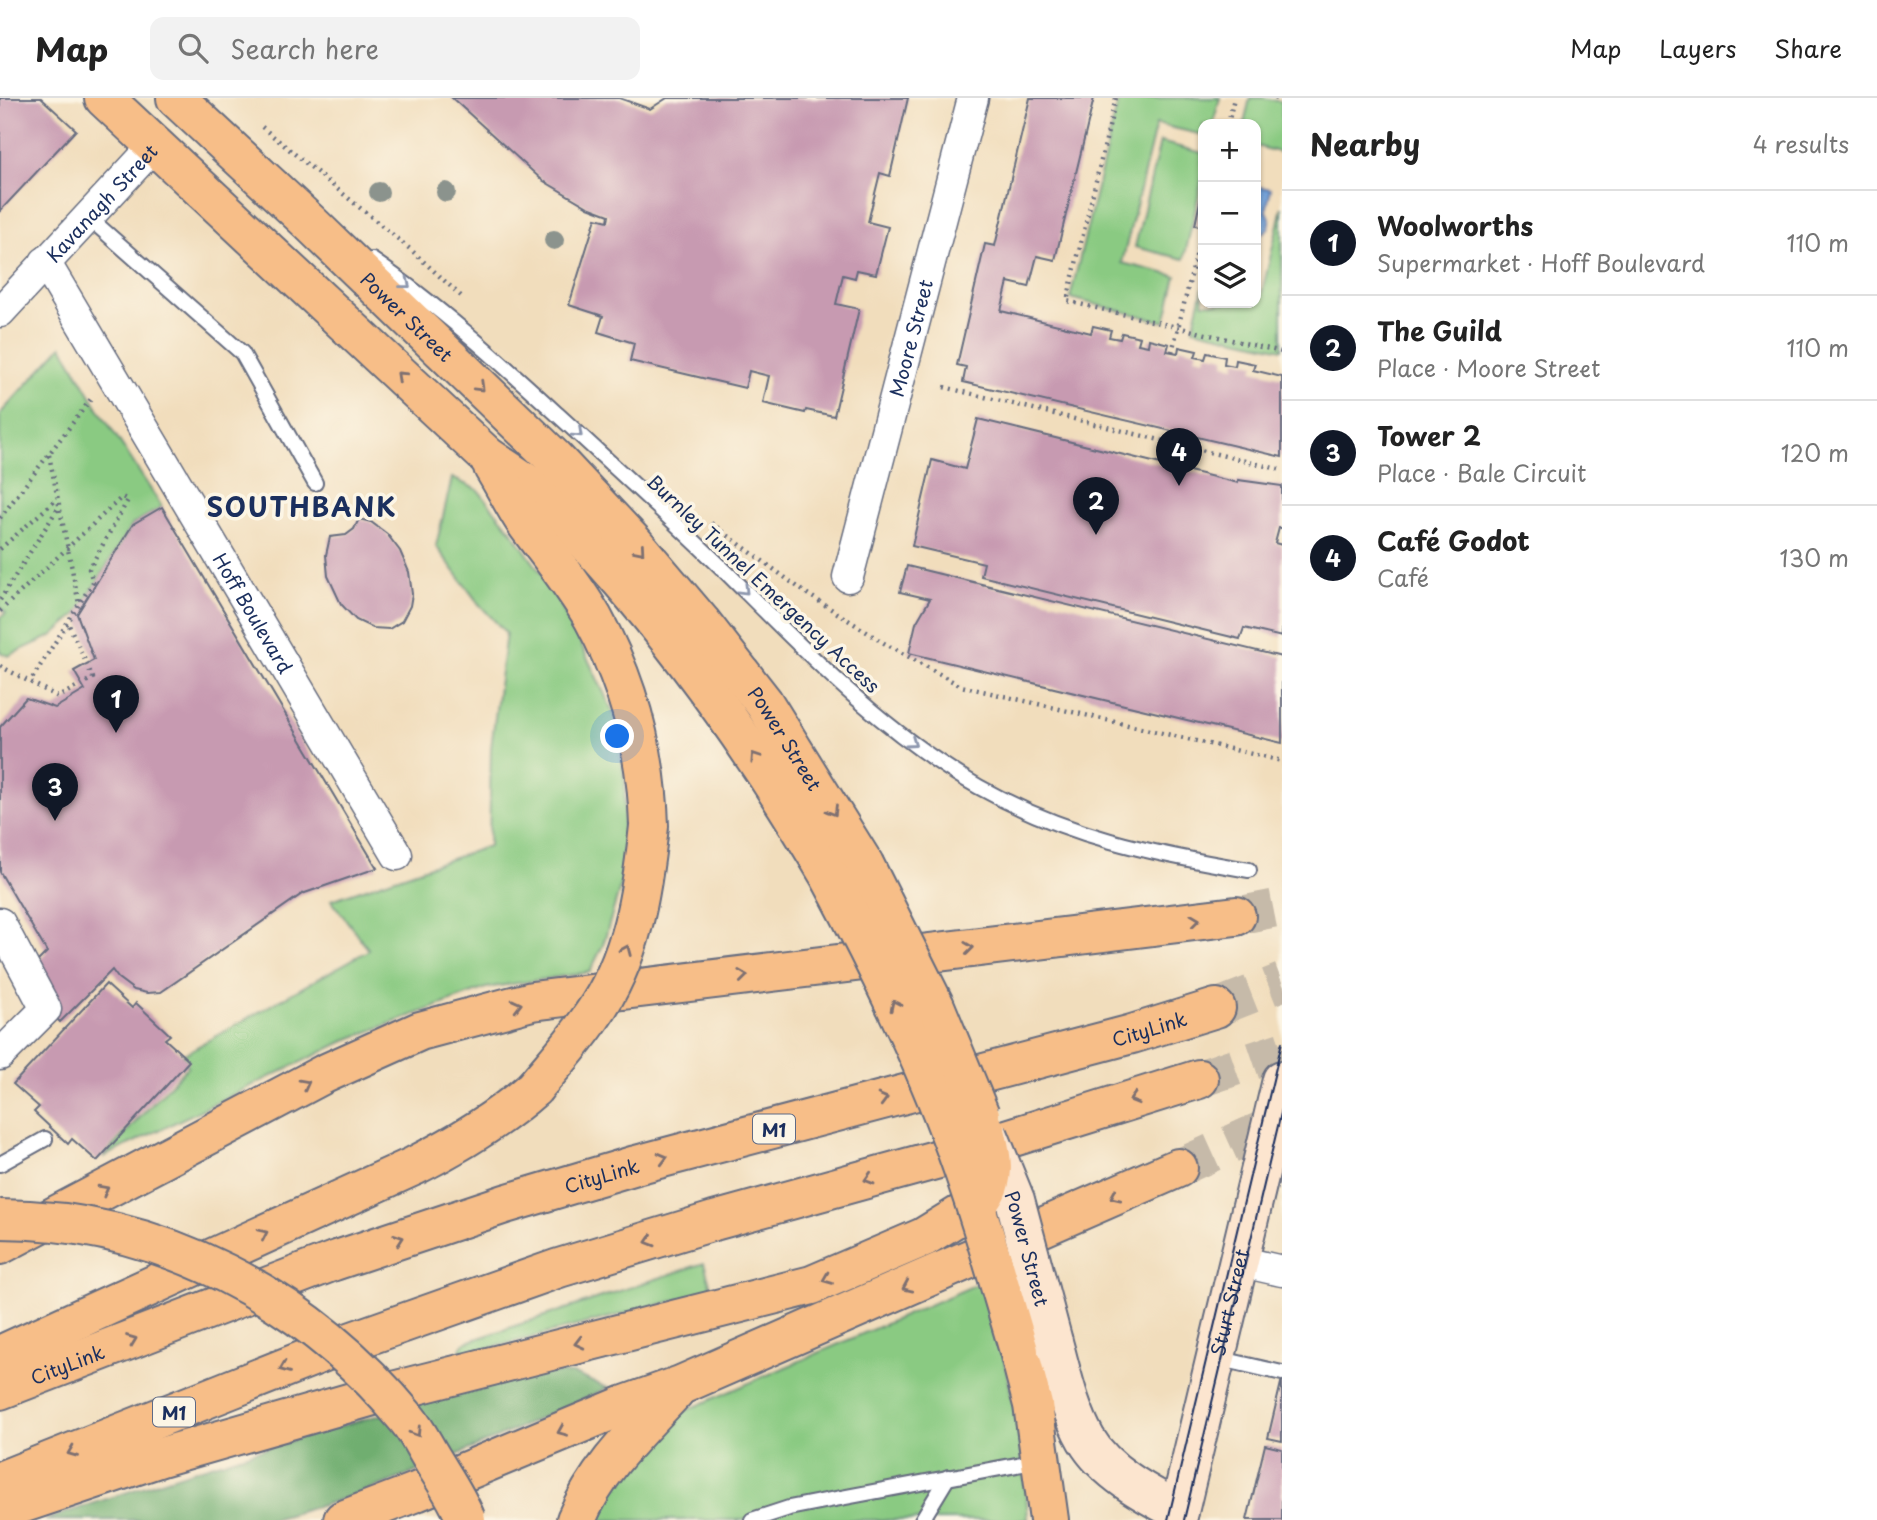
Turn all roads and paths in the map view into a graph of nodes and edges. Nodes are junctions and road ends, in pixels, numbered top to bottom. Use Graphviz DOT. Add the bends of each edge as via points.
graph roads {
  1 [pos="104,98"];
  2 [pos="974,98"];
  3 [pos="1116,98"];
  4 [pos="1234,98"];
  5 [pos="1275,98"];
  6 [pos="1282,100"];
  7 [pos="191,102"];
  8 [pos="1229,119"];
  9 [pos="153,146"];
  10 [pos="87,216"];
  11 [pos="308,221"];
  12 [pos="1199,245"];
  13 [pos="45,262"];
  14 [pos="0,312"];
  15 [pos="1180,328"];
  16 [pos="1172,352"];
  17 [pos="1282,352"];
  18 [pos="111,373"];
  19 [pos="944,387"];
  20 [pos="49,455"];
  21 [pos="487,456"];
  22 [pos="1282,470"];
  23 [pos="315,483"];
  24 [pos="57,499"];
  25 [pos="59,507"];
  26 [pos="0,518"];
  27 [pos="67,548"];
  28 [pos="0,549"];
  29 [pos="848,577"];
  30 [pos="0,600"];
  31 [pos="79,605"];
  32 [pos="0,611"];
  33 [pos="67,623"];
  34 [pos="884,643"];
  35 [pos="0,666"];
  36 [pos="30,682"];
  37 [pos="1282,761"];
  38 [pos="397,855"];
  39 [pos="1249,870"];
  40 [pos="847,871"];
  41 [pos="1236,916"];
  42 [pos="0,923"];
  43 [pos="1216,1008"];
  44 [pos="0,1055"];
  45 [pos="1199,1079"];
  46 [pos="1282,1082"];
  47 [pos="986,1131"];
  48 [pos="46,1139"];
  49 [pos="0,1164"];
  50 [pos="1178,1168"];
  51 [pos="975,1205"];
  52 [pos="0,1219"];
  53 [pos="0,1245"];
  54 [pos="1238,1261"];
  55 [pos="1282,1271"];
  56 [pos="1036,1347"];
  57 [pos="0,1355"];
  58 [pos="1216,1358"];
  59 [pos="1282,1373"];
  60 [pos="681,1385"];
  61 [pos="0,1390"];
  62 [pos="1042,1460"];
  63 [pos="948,1477"];
  64 [pos="0,1481"];
  65 [pos="0,1511"];
  66 [pos="1178,1516"];
  67 [pos="343,1520"];
  68 [pos="466,1520"];
  69 [pos="576,1520"];
  70 [pos="752,1520"];
  71 [pos="922,1520"];
  72 [pos="1049,1520"];
  1 -- 9 [label="highway, Power Street"];
  2 -- 29 [label="street, Moore Street"];
  3 -- 15 [label="path" via="1068,301"];
  4 -- 8 [label="path"];
  5 -- 6 [label="path"];
  7 -- 9 [label="highway, Kavanagh Street"];
  7 -- 11 [label="highway, Power Street"];
  9 -- 10 [label="street, Kavanagh Street"];
  21 -- 9 [label="highway, Power Street, one-way"];
  10 -- 13 [label="street, Kavanagh Street"];
  10 -- 23 [label="lane" via="242,353"];
  11 -- 39 [label="lane, Burnley Tunnel Emergency Access, one-way" via="399,278 450,320 590,444 894,731 978,786 1076,831 1130,848"];
  11 -- 40 [label="highway, Power Street, one-way" via="553,457 701,622 764,704"];
  12 -- 15 [label="path"];
  13 -- 14 [label="street, Kavanagh Street"];
  13 -- 18 [label="street, Hoff Boulevard"];
  15 -- 16 [label="path"];
  15 -- 17 [label="path"];
  18 -- 20 [label="path"];
  18 -- 38 [label="street, Hoff Boulevard"];
  19 -- 22 [label="path"];
  20 -- 24 [label="path"];
  20 -- 26 [label="path"];
  40 -- 21 [label="highway, Power Street, one-way" via="769,777 718,702 640,603 541,495"];
  57 -- 21 [label="highway, one-way, bridge" via="456,1145 534,1088 593,1015 630,939 643,883 649,826 643,756 614,660 592,617 527,524"];
  24 -- 25 [label="path"];
  24 -- 28 [label="path"];
  25 -- 27 [label="path"];
  25 -- 30 [label="path"];
  27 -- 31 [label="path"];
  27 -- 31 [label="path" via="122,496 128,500 89,569 93,582"];
  27 -- 32 [label="path"];
  31 -- 33 [label="path"];
  33 -- 36 [label="path"];
  33 -- 36 [label="path" via="93,678 58,697"];
  34 -- 37 [label="path" via="961,686"];
  35 -- 36 [label="path"];
  40 -- 47 [label="highway, Power Street, bridge" via="935,1006"];
  51 -- 40 [label="highway, Power Street, one-way, bridge" via="920,1059 861,935"];
  53 -- 41 [label="highway, one-way" via="324,1074 420,1031 471,1016 532,1001"];
  42 -- 44 [label="street" via="46,1009"];
  61 -- 43 [label="highway, CityLink / M1, one-way" via="334,1261 505,1204"];
  45 -- 64 [label="highway, M1, one-way" via="975,1149 559,1268 347,1343"];
  46 -- 54 [label="main road, Sturt Street"];
  47 -- 51 [label="highway, bridge" via="992,1180"];
  47 -- 56 [label="main road, Power Street, bridge" via="1015,1200"];
  48 -- 49 [label="lane"];
  50 -- 60 [label="highway, one-way"];
  51 -- 56 [label="highway, Power Street, bridge"];
  51 -- 65 [label="highway, one-way" via="924,1237 812,1285 373,1396 161,1457"];
  52 -- 68 [label="highway, one-way, bridge" via="85,1227 175,1250 272,1298 337,1347 408,1421"];
  54 -- 55 [label="street"];
  54 -- 58 [label="main road, Sturt Street"];
  56 -- 62 [label="highway, Power Street" via="1033,1405"];
  56 -- 66 [label="main road, Power Street" via="1094,1451"];
  58 -- 59 [label="lane"];
  58 -- 66 [label="main road, Sturt Street"];
  60 -- 67 [label="highway, one-way"];
  60 -- 69 [label="highway" via="615,1455"];
  62 -- 63 [label="lane"];
  62 -- 72 [label="highway, Power Street"];
  63 -- 70 [label="lane" via="799,1506"];
  63 -- 71 [label="lane"];
}
